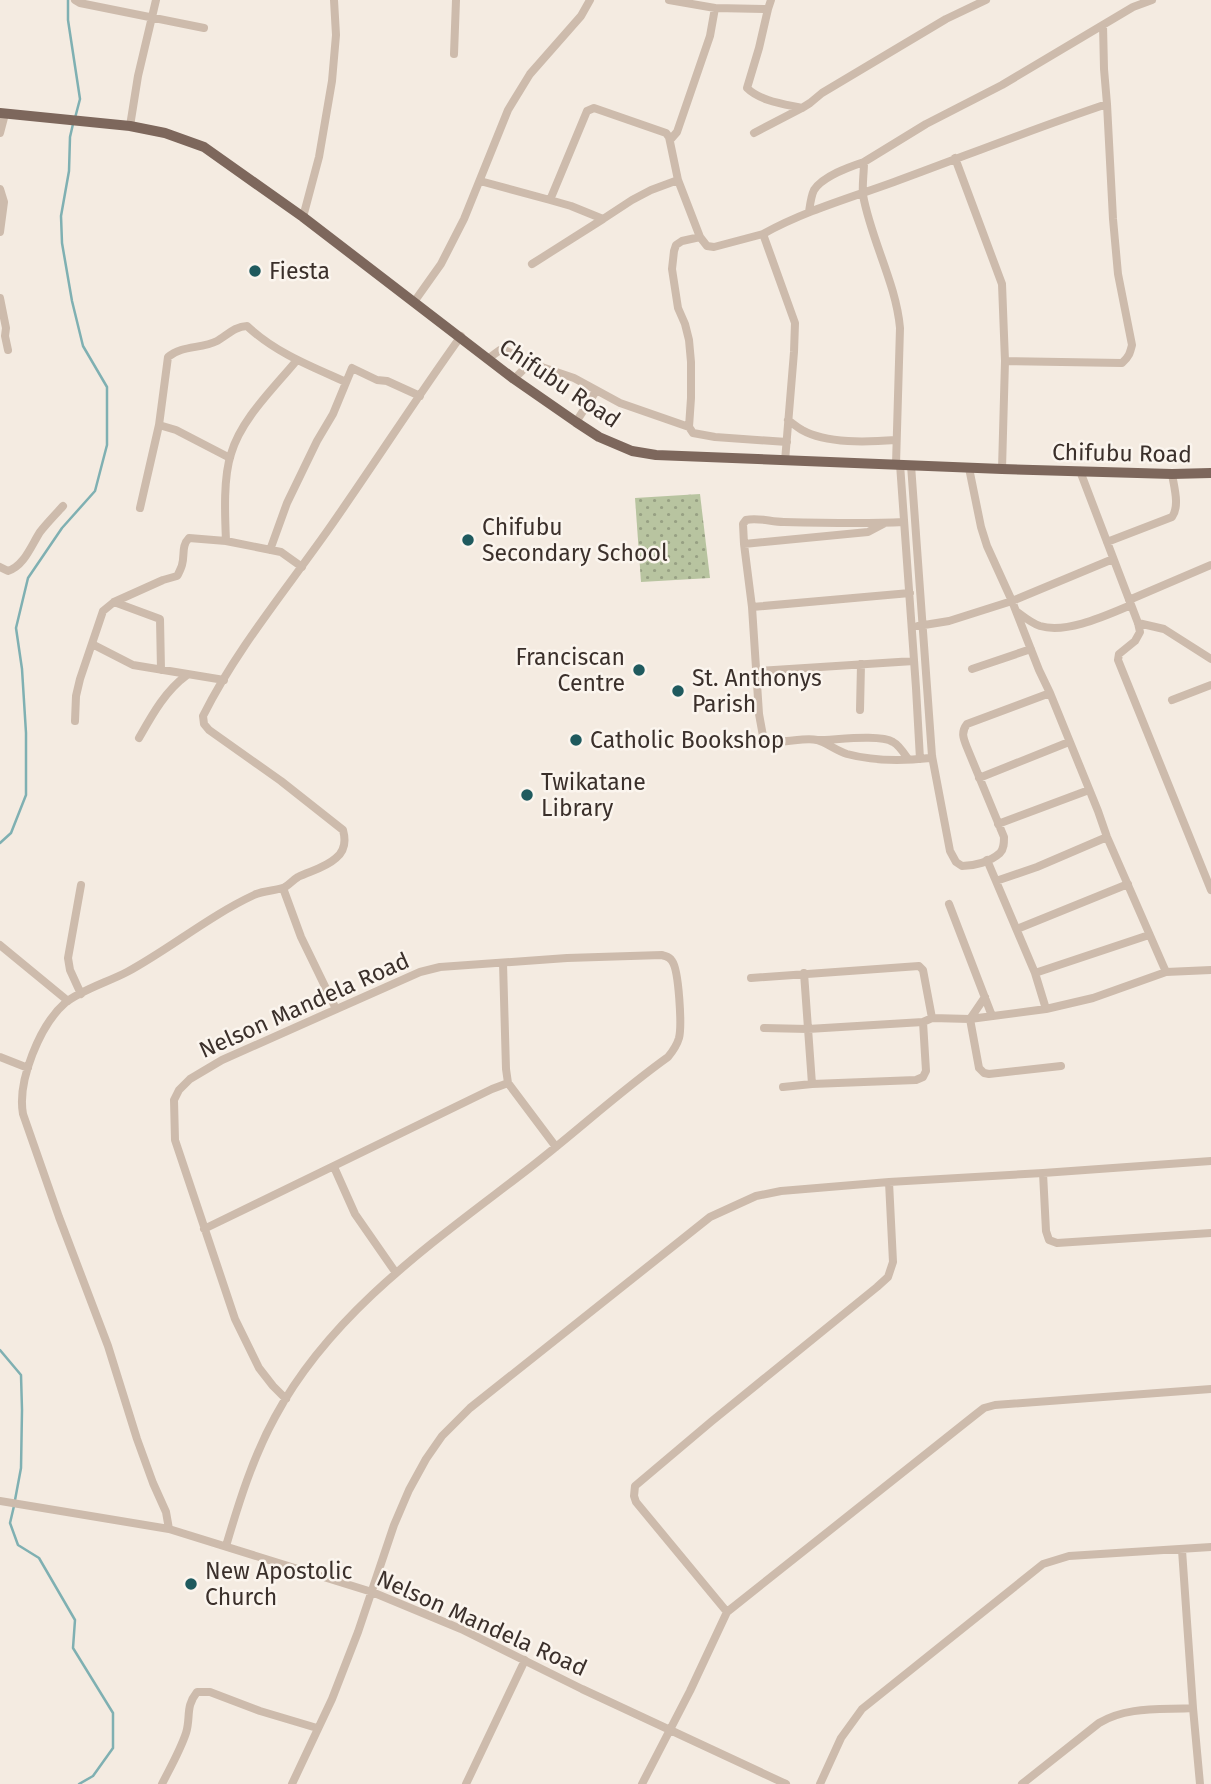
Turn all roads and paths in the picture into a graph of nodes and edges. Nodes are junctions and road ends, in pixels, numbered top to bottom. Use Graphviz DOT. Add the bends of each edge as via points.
graph roads {
  1 [pos="75,0"];
  2 [pos="156,0"];
  3 [pos="334,0"];
  4 [pos="456,0"];
  5 [pos="590,0"];
  6 [pos="669,0"];
  7 [pos="986,0"];
  8 [pos="1152,0"];
  9 [pos="769,4"];
  10 [pos="715,8"];
  11 [pos="153,18"];
  12 [pos="1103,25"];
  13 [pos="204,28"];
  14 [pos="454,54"];
  15 [pos="1107,104"];
  16 [pos="802,108"];
  17 [pos="3,114"];
  18 [pos="130,126"];
  19 [pos="0,133"];
  20 [pos="754,133"];
  21 [pos="670,140"];
  22 [pos="956,158"];
  23 [pos="864,162"];
  24 [pos="678,180"];
  25 [pos="480,181"];
  26 [pos="0,189"];
  27 [pos="863,193"];
  28 [pos="550,200"];
  29 [pos="809,212"];
  30 [pos="303,217"];
  31 [pos="603,219"];
  32 [pos="0,232"];
  33 [pos="763,234"];
  34 [pos="700,237"];
  35 [pos="532,264"];
  36 [pos="0,298"];
  37 [pos="414,302"];
  38 [pos="461,336"];
  39 [pos="8,350"];
  40 [pos="489,358"];
  41 [pos="297,360"];
  42 [pos="1005,361"];
  43 [pos="530,363"];
  44 [pos="514,379"];
  45 [pos="345,383"];
  46 [pos="596,391"];
  47 [pos="420,396"];
  48 [pos="788,420"];
  49 [pos="576,422"];
  50 [pos="159,425"];
  51 [pos="688,427"];
  52 [pos="896,440"];
  53 [pos="787,442"];
  54 [pos="230,458"];
  55 [pos="785,461"];
  56 [pos="902,464"];
  57 [pos="969,468"];
  58 [pos="1002,470"];
  59 [pos="1080,471"];
  60 [pos="1211,473"];
  61 [pos="1172,474"];
  62 [pos="63,506"];
  63 [pos="140,508"];
  64 [pos="904,522"];
  65 [pos="885,523"];
  66 [pos="226,541"];
  67 [pos="1107,542"];
  68 [pos="744,544"];
  69 [pos="270,550"];
  70 [pos="1113,559"];
  71 [pos="918,562"];
  72 [pos="908,564"];
  73 [pos="1211,565"];
  74 [pos="0,567"];
  75 [pos="302,567"];
  76 [pos="910,593"];
  77 [pos="1012,601"];
  78 [pos="114,602"];
  79 [pos="1130,602"];
  80 [pos="752,607"];
  81 [pos="1016,611"];
  82 [pos="1138,622"];
  83 [pos="923,625"];
  84 [pos="912,627"];
  85 [pos="92,644"];
  86 [pos="1031,649"];
  87 [pos="1211,659"];
  88 [pos="914,661"];
  89 [pos="861,664"];
  90 [pos="972,669"];
  91 [pos="161,670"];
  92 [pos="757,671"];
  93 [pos="187,675"];
  94 [pos="224,680"];
  95 [pos="1211,685"];
  96 [pos="921,688"];
  97 [pos="1050,693"];
  98 [pos="1172,700"];
  99 [pos="860,710"];
  100 [pos="75,721"];
  101 [pos="139,738"];
  102 [pos="817,740"];
  103 [pos="1069,742"];
  104 [pos="932,756"];
  105 [pos="908,759"];
  106 [pos="920,759"];
  107 [pos="979,778"];
  108 [pos="1089,790"];
  109 [pos="998,824"];
  110 [pos="1107,837"];
  111 [pos="987,860"];
  112 [pos="996,881"];
  113 [pos="1128,884"];
  114 [pos="81,885"];
  115 [pos="283,888"];
  116 [pos="1211,890"];
  117 [pos="949,904"];
  118 [pos="1017,929"];
  119 [pos="1149,935"];
  120 [pos="0,944"];
  121 [pos="503,963"];
  122 [pos="1211,970"];
  123 [pos="1166,972"];
  124 [pos="804,973"];
  125 [pos="1035,974"];
  126 [pos="751,978"];
  127 [pos="81,994"];
  128 [pos="985,997"];
  129 [pos="68,1001"];
  130 [pos="336,1009"];
  131 [pos="1046,1009"];
  132 [pos="992,1016"];
  133 [pos="932,1018"];
  134 [pos="970,1019"];
  135 [pos="923,1022"];
  136 [pos="764,1028"];
  137 [pos="808,1029"];
  138 [pos="0,1057"];
  139 [pos="1061,1066"];
  140 [pos="28,1068"];
  141 [pos="509,1083"];
  142 [pos="812,1084"];
  143 [pos="783,1087"];
  144 [pos="556,1147"];
  145 [pos="1211,1161"];
  146 [pos="334,1167"];
  147 [pos="1043,1173"];
  148 [pos="889,1182"];
  149 [pos="204,1229"];
  150 [pos="1211,1233"];
  151 [pos="396,1273"];
  152 [pos="1211,1389"];
  153 [pos="286,1399"];
  154 [pos="0,1501"];
  155 [pos="169,1529"];
  156 [pos="226,1546"];
  157 [pos="1211,1547"];
  158 [pos="1182,1550"];
  159 [pos="372,1592"];
  160 [pos="727,1612"];
  161 [pos="525,1660"];
  162 [pos="1193,1708"];
  163 [pos="317,1728"];
  164 [pos="670,1729"];
  165 [pos="162,1784"];
  166 [pos="292,1784"];
  167 [pos="466,1784"];
  168 [pos="642,1784"];
  169 [pos="786,1784"];
  170 [pos="820,1784"];
  171 [pos="1023,1784"];
  172 [pos="1200,1784"];
  1 -- 11 [label="street"];
  2 -- 11 [label="street"];
  3 -- 30 [label="street" via="332,80"];
  4 -- 14 [label="street"];
  5 -- 25 [label="street" via="530,74 508,110"];
  6 -- 10 [label="street"];
  7 -- 16 [label="street" via="946,19"];
  8 -- 12 [label="street"];
  9 -- 10 [label="street"];
  9 -- 16 [label="street" via="747,88"];
  10 -- 21 [label="street" via="679,128"];
  11 -- 13 [label="street"];
  11 -- 18 [label="street"];
  12 -- 15 [label="street"];
  12 -- 23 [label="street"];
  15 -- 22 [label="street"];
  15 -- 42 [label="street" via="1118,274 1130,353 1122,363"];
  16 -- 20 [label="street"];
  17 -- 18 [label="main road, Chifubu Road"];
  17 -- 19 [label="street"];
  18 -- 30 [label="main road, Chifubu Road" via="204,147"];
  21 -- 24 [label="street"];
  21 -- 28 [label="street" via="666,133 590,108"];
  22 -- 27 [label="street"];
  22 -- 42 [label="street" via="1002,284"];
  23 -- 27 [label="street"];
  23 -- 29 [label="street" via="816,187"];
  24 -- 31 [label="street" via="651,190"];
  24 -- 34 [label="street"];
  25 -- 28 [label="street"];
  25 -- 37 [label="street" via="441,264"];
  26 -- 32 [label="street" via="4,202"];
  27 -- 29 [label="street"];
  27 -- 52 [label="street" via="898,313"];
  28 -- 31 [label="street"];
  29 -- 33 [label="street"];
  30 -- 37 [label="main road, Chifubu Road"];
  31 -- 35 [label="street"];
  33 -- 34 [label="street" via="714,247"];
  33 -- 48 [label="street" via="795,323"];
  34 -- 51 [label="street" via="676,245 672,269 689,340"];
  36 -- 39 [label="street"];
  37 -- 38 [label="main road, Chifubu Road"];
  38 -- 40 [label="main road, Chifubu Road"];
  38 -- 47 [label="street"];
  40 -- 43 [label="street" via="500,350"];
  40 -- 44 [label="main road, Chifubu Road"];
  41 -- 45 [label="street"];
  41 -- 50 [label="street" via="247,326 214,343 176,351 168,357"];
  41 -- 54 [label="street" via="254,411"];
  42 -- 58 [label="street"];
  43 -- 44 [label="street"];
  43 -- 46 [label="street"];
  44 -- 49 [label="main road, Chifubu Road"];
  45 -- 47 [label="street" via="352,368"];
  45 -- 69 [label="street" via="287,503"];
  46 -- 49 [label="street"];
  46 -- 51 [label="street"];
  47 -- 75 [label="street"];
  48 -- 52 [label="street" via="800,429 830,438"];
  48 -- 53 [label="street"];
  49 -- 55 [label="main road, Chifubu Road" via="632,451"];
  50 -- 54 [label="street"];
  50 -- 63 [label="street"];
  51 -- 53 [label="street" via="693,433 715,438"];
  52 -- 56 [label="street"];
  53 -- 55 [label="street"];
  54 -- 66 [label="street"];
  55 -- 56 [label="main road, Chifubu Road"];
  56 -- 57 [label="main road, Chifubu Road"];
  56 -- 64 [label="street"];
  56 -- 71 [label="street"];
  57 -- 58 [label="main road, Chifubu Road"];
  57 -- 77 [label="street" via="987,546"];
  58 -- 59 [label="main road, Chifubu Road"];
  59 -- 61 [label="main road, Chifubu Road"];
  59 -- 67 [label="street"];
  60 -- 61 [label="main road, Chifubu Road"];
  61 -- 67 [label="street" via="1176,513"];
  62 -- 74 [label="street" via="15,569"];
  64 -- 65 [label="street"];
  64 -- 72 [label="street"];
  65 -- 68 [label="street" via="868,532"];
  65 -- 68 [label="street" via="752,518 743,524"];
  66 -- 69 [label="street"];
  66 -- 78 [label="street" via="189,538 177,576"];
  67 -- 70 [label="street"];
  68 -- 80 [label="street"];
  69 -- 75 [label="street"];
  70 -- 77 [label="street"];
  70 -- 79 [label="street"];
  71 -- 72 [label="street"];
  71 -- 83 [label="street"];
  72 -- 76 [label="street"];
  73 -- 79 [label="street"];
  75 -- 94 [label="street"];
  76 -- 80 [label="street"];
  76 -- 84 [label="street"];
  77 -- 81 [label="street"];
  77 -- 83 [label="street"];
  78 -- 85 [label="street" via="103,611"];
  78 -- 91 [label="street" via="160,619"];
  79 -- 81 [label="street" via="1084,624 1048,627"];
  79 -- 82 [label="street"];
  80 -- 92 [label="street"];
  81 -- 86 [label="street"];
  82 -- 87 [label="street" via="1164,629"];
  82 -- 116 [label="street" via="1139,636 1119,653 1118,660"];
  83 -- 84 [label="street"];
  83 -- 96 [label="street"];
  84 -- 88 [label="street"];
  85 -- 91 [label="street" via="133,665"];
  85 -- 100 [label="street" via="76,696"];
  86 -- 90 [label="street"];
  86 -- 97 [label="street"];
  88 -- 89 [label="street"];
  88 -- 96 [label="street"];
  89 -- 92 [label="street"];
  89 -- 99 [label="street"];
  91 -- 93 [label="street"];
  92 -- 102 [label="street" via="763,736 771,741"];
  93 -- 94 [label="street"];
  93 -- 101 [label="street" via="174,685"];
  94 -- 115 [label="street" via="203,716 204,724 336,823 345,836 345,845 334,860"];
  95 -- 98 [label="street"];
  96 -- 104 [label="street"];
  96 -- 106 [label="street"];
  97 -- 103 [label="street"];
  97 -- 107 [label="street" via="967,724 962,736"];
  102 -- 105 [label="street" via="859,757"];
  102 -- 105 [label="street" via="885,739"];
  103 -- 107 [label="street"];
  103 -- 108 [label="street"];
  104 -- 106 [label="street"];
  104 -- 111 [label="street" via="950,851 961,866"];
  105 -- 106 [label="street"];
  107 -- 109 [label="street"];
  108 -- 109 [label="street"];
  108 -- 110 [label="street"];
  109 -- 111 [label="street" via="1004,846"];
  110 -- 112 [label="street"];
  110 -- 113 [label="street"];
  111 -- 112 [label="street"];
  112 -- 118 [label="street"];
  113 -- 118 [label="street"];
  113 -- 119 [label="street"];
  114 -- 127 [label="street" via="68,958"];
  115 -- 127 [label="street" via="230,906 128,971"];
  115 -- 130 [label="street"];
  117 -- 128 [label="street"];
  118 -- 125 [label="street"];
  119 -- 123 [label="street"];
  119 -- 125 [label="street"];
  120 -- 129 [label="street"];
  121 -- 130 [label="street, Nelson Mandela Road" via="420,972"];
  121 -- 141 [label="street"];
  121 -- 144 [label="street, Nelson Mandela Road" via="662,955 673,961 676,970 680,1026 676,1047"];
  122 -- 123 [label="street"];
  123 -- 131 [label="street"];
  124 -- 126 [label="street"];
  124 -- 133 [label="street" via="919,966"];
  124 -- 137 [label="street"];
  125 -- 131 [label="street"];
  127 -- 129 [label="street"];
  128 -- 132 [label="street"];
  128 -- 134 [label="street"];
  129 -- 140 [label="street" via="41,1036"];
  130 -- 149 [label="street, Nelson Mandela Road" via="215,1063 190,1079 173,1100 175,1140"];
  131 -- 132 [label="street"];
  132 -- 134 [label="street"];
  133 -- 134 [label="street"];
  133 -- 135 [label="street"];
  134 -- 139 [label="street" via="979,1068 984,1073"];
  135 -- 137 [label="street"];
  135 -- 142 [label="street" via="923,1077"];
  136 -- 137 [label="street"];
  137 -- 142 [label="street"];
  138 -- 140 [label="street"];
  140 -- 155 [label="street" via="23,1114"];
  141 -- 144 [label="street"];
  141 -- 146 [label="street"];
  142 -- 143 [label="street"];
  144 -- 151 [label="street, Nelson Mandela Road"];
  145 -- 147 [label="street"];
  146 -- 149 [label="street"];
  146 -- 151 [label="street" via="355,1214"];
  147 -- 148 [label="street"];
  147 -- 150 [label="street" via="1046,1231 1049,1240 1057,1243"];
  148 -- 159 [label="street" via="755,1196 710,1217 688,1234 470,1408 442,1436 409,1490"];
  148 -- 160 [label="street" via="893,1262 888,1277 635,1486 636,1502"];
  149 -- 153 [label="street, Nelson Mandela Road" via="248,1347 259,1368"];
  151 -- 153 [label="street, Nelson Mandela Road" via="334,1334"];
  152 -- 160 [label="street" via="984,1408"];
  153 -- 156 [label="street, Nelson Mandela Road" via="257,1455"];
  154 -- 155 [label="street"];
  155 -- 156 [label="street"];
  156 -- 159 [label="street, Nelson Mandela Road"];
  157 -- 158 [label="street"];
  158 -- 162 [label="street"];
  158 -- 170 [label="street" via="1069,1556 1043,1564 862,1709 841,1738"];
  159 -- 161 [label="street, Nelson Mandela Road"];
  159 -- 163 [label="street"];
  160 -- 164 [label="street"];
  161 -- 164 [label="street, Nelson Mandela Road"];
  161 -- 167 [label="street"];
  162 -- 171 [label="street" via="1112,1716"];
  162 -- 172 [label="street"];
  163 -- 165 [label="street" via="210,1692 197,1692 187,1712 187,1731"];
  163 -- 166 [label="street"];
  164 -- 168 [label="street"];
  164 -- 169 [label="street, Nelson Mandela Road"];
}
